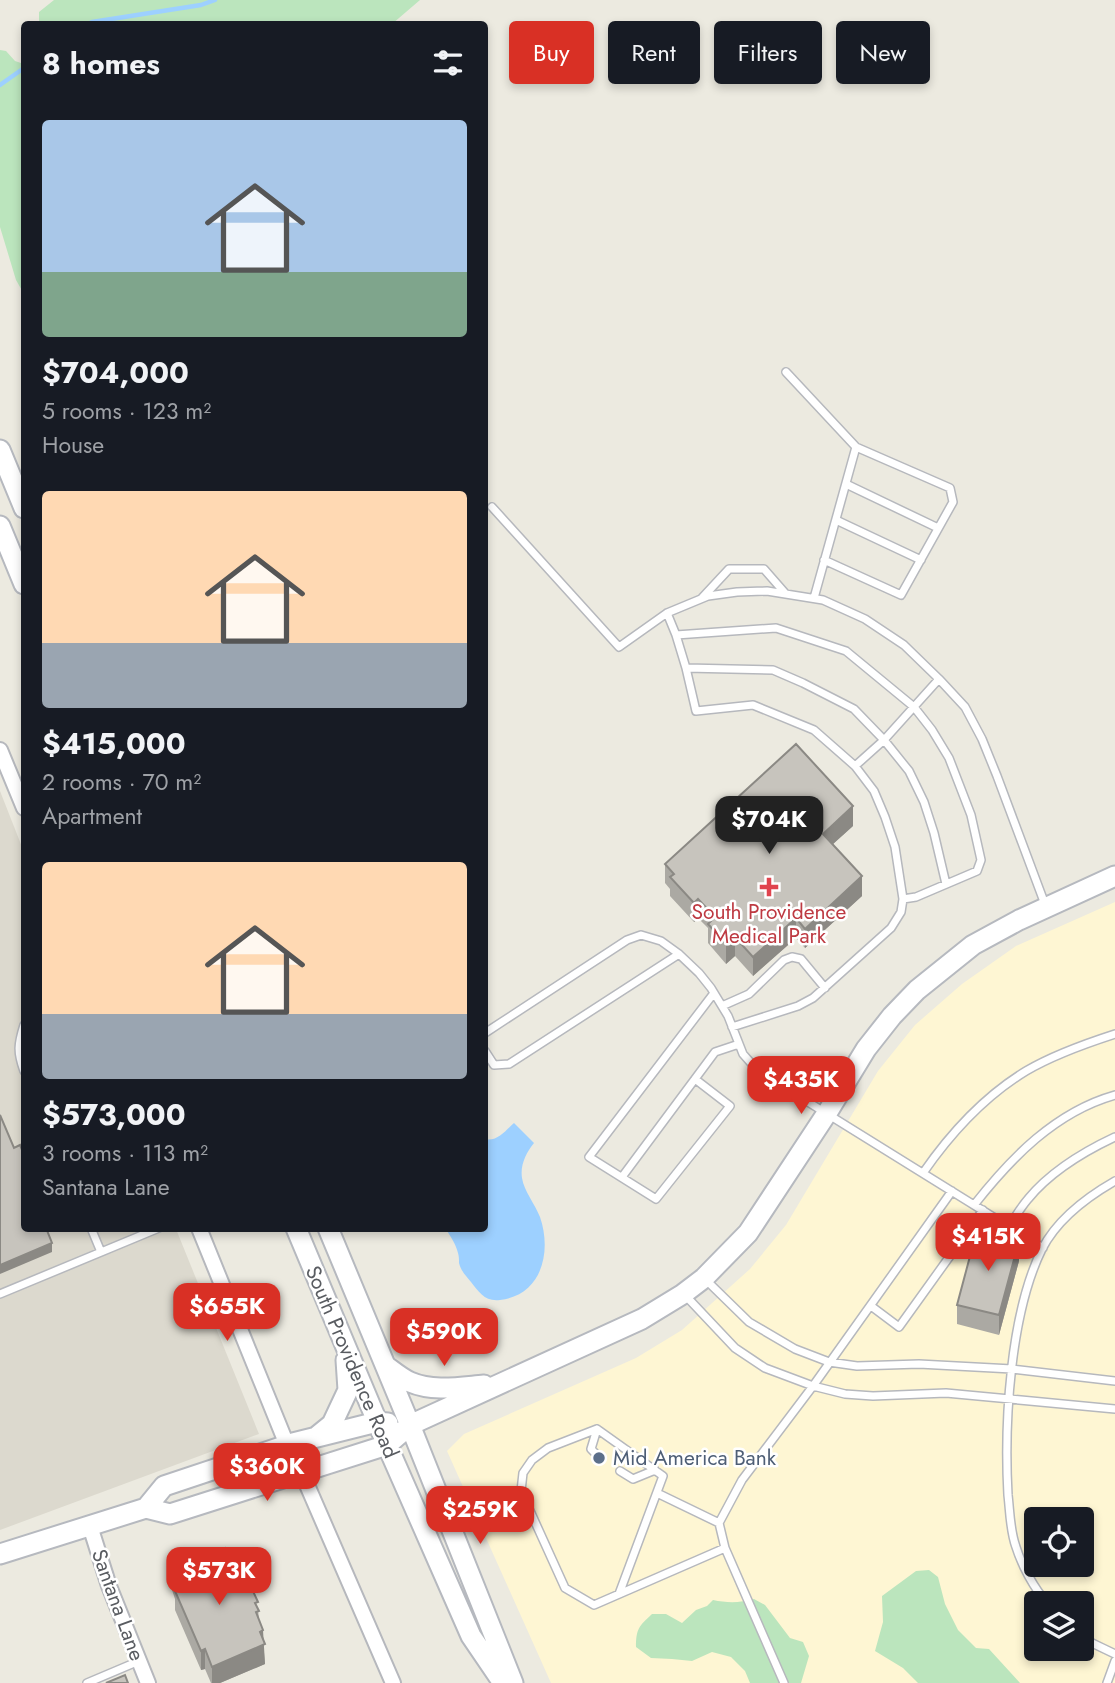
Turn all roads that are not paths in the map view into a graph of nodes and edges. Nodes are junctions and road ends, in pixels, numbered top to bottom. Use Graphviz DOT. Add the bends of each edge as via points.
graph roads {
  1 [pos="786,372"];
  2 [pos="856,447"];
  3 [pos="0,450"];
  4 [pos="846,484"];
  5 [pos="21,501"];
  6 [pos="492,507"];
  7 [pos="836,520"];
  8 [pos="0,526"];
  9 [pos="938,528"];
  10 [pos="824,560"];
  11 [pos="920,560"];
  12 [pos="21,577"];
  13 [pos="786,594"];
  14 [pos="814,598"];
  15 [pos="701,599"];
  16 [pos="667,613"];
  17 [pos="676,635"];
  18 [pos="686,668"];
  19 [pos="939,679"];
  20 [pos="914,707"];
  21 [pos="884,740"];
  22 [pos="0,750"];
  23 [pos="855,766"];
  24 [pos="21,801"];
  25 [pos="1115,876"];
  26 [pos="946,884"];
  27 [pos="903,900"];
  28 [pos="1046,907"];
  29 [pos="679,954"];
  30 [pos="825,988"];
  31 [pos="714,993"];
  32 [pos="722,1006"];
  33 [pos="733,1027"];
  34 [pos="488,1031"];
  35 [pos="1115,1034"];
  36 [pos="21,1035"];
  37 [pos="739,1044"];
  38 [pos="488,1056"];
  39 [pos="21,1063"];
  40 [pos="695,1079"];
  41 [pos="1115,1095"];
  42 [pos="827,1113"];
  43 [pos="1115,1136"];
  44 [pos="923,1173"];
  45 [pos="622,1177"];
  46 [pos="1115,1181"];
  47 [pos="952,1191"];
  48 [pos="974,1205"];
  49 [pos="983,1210"];
  50 [pos="1009,1227"];
  51 [pos="93,1232"];
  52 [pos="149,1232"];
  53 [pos="201,1232"];
  54 [pos="298,1232"];
  55 [pos="330,1232"];
  56 [pos="1043,1248"];
  57 [pos="101,1252"];
  58 [pos="704,1278"];
  59 [pos="0,1294"];
  60 [pos="683,1294"];
  61 [pos="871,1306"];
  62 [pos="342,1338"];
  63 [pos="829,1362"];
  64 [pos="386,1366"];
  65 [pos="1012,1369"];
  66 [pos="1115,1381"];
  67 [pos="498,1384"];
  68 [pos="813,1386"];
  69 [pos="1009,1400"];
  70 [pos="1115,1409"];
  71 [pos="377,1422"];
  72 [pos="410,1425"];
  73 [pos="597,1429"];
  74 [pos="314,1438"];
  75 [pos="287,1445"];
  76 [pos="387,1445"];
  77 [pos="596,1454"];
  78 [pos="655,1470"];
  79 [pos="301,1471"];
  80 [pos="620,1471"];
  81 [pos="657,1493"];
  82 [pos="146,1508"];
  83 [pos="719,1523"];
  84 [pos="90,1526"];
  85 [pos="725,1548"];
  86 [pos="0,1555"];
  87 [pos="1038,1591"];
  88 [pos="620,1594"];
  89 [pos="1094,1644"];
  90 [pos="1115,1654"];
  91 [pos="139,1661"];
  92 [pos="1115,1661"];
  93 [pos="87,1683"];
  94 [pos="148,1683"];
  95 [pos="393,1683"];
  96 [pos="503,1683"];
  97 [pos="513,1683"];
  98 [pos="784,1683"];
  99 [pos="1107,1683"];
  1 -- 2 [label="lane"];
  2 -- 4 [label="lane"];
  2 -- 9 [label="lane" via="950,488 953,502"];
  3 -- 5 [label="street"];
  4 -- 7 [label="lane"];
  4 -- 9 [label="lane"];
  6 -- 16 [label="lane" via="619,647"];
  7 -- 10 [label="lane"];
  7 -- 11 [label="lane"];
  8 -- 12 [label="street"];
  9 -- 11 [label="lane"];
  10 -- 11 [label="lane" via="901,595"];
  10 -- 14 [label="lane"];
  13 -- 14 [label="lane"];
  13 -- 15 [label="lane" via="737,592"];
  13 -- 15 [label="lane" via="764,569 729,569"];
  14 -- 19 [label="lane" via="865,620 904,645"];
  15 -- 16 [label="lane"];
  16 -- 17 [label="lane"];
  17 -- 18 [label="lane"];
  17 -- 20 [label="lane" via="776,628 846,652"];
  18 -- 21 [label="lane" via="773,670 854,709"];
  18 -- 23 [label="lane" via="696,711 753,705 814,730"];
  19 -- 20 [label="lane"];
  19 -- 28 [label="lane" via="965,707 982,739"];
  20 -- 21 [label="lane"];
  20 -- 26 [label="lane" via="953,767 981,860 977,870"];
  21 -- 23 [label="lane"];
  21 -- 26 [label="lane" via="909,772 924,802"];
  22 -- 24 [label="street"];
  23 -- 27 [label="lane" via="886,817"];
  25 -- 28 [label="street"];
  26 -- 27 [label="lane"];
  27 -- 30 [label="lane" via="891,928"];
  28 -- 42 [label="street" via="973,945 917,990 866,1049"];
  29 -- 31 [label="lane"];
  29 -- 34 [label="lane" via="661,941 641,935 627,940"];
  29 -- 38 [label="lane" via="509,1064 494,1065"];
  30 -- 32 [label="lane" via="801,959 792,957 749,994"];
  30 -- 33 [label="lane" via="798,1006"];
  31 -- 32 [label="lane"];
  31 -- 45 [label="lane" via="589,1157"];
  32 -- 33 [label="lane"];
  33 -- 37 [label="lane"];
  35 -- 44 [label="lane" via="1024,1072 962,1124"];
  36 -- 39 [label="lane"];
  37 -- 40 [label="lane" via="715,1052"];
  37 -- 42 [label="lane" via="758,1071"];
  40 -- 45 [label="lane"];
  40 -- 45 [label="lane" via="730,1106 656,1199"];
  41 -- 48 [label="lane" via="1042,1133"];
  42 -- 44 [label="lane"];
  42 -- 58 [label="street" via="748,1233"];
  43 -- 50 [label="lane" via="1049,1177"];
  44 -- 47 [label="lane"];
  46 -- 56 [label="lane" via="1090,1195 1062,1221"];
  47 -- 48 [label="lane"];
  47 -- 61 [label="lane"];
  48 -- 49 [label="lane"];
  49 -- 50 [label="lane"];
  49 -- 61 [label="lane" via="899,1327"];
  50 -- 56 [label="lane"];
  51 -- 57 [label="lane"];
  52 -- 57 [label="lane"];
  53 -- 75 [label="street"];
  54 -- 62 [label="street, South Providence Road"];
  55 -- 64 [label="street, South Providence Road"];
  56 -- 65 [label="lane" via="1028,1287"];
  57 -- 59 [label="lane"];
  58 -- 60 [label="street"];
  58 -- 63 [label="lane" via="749,1322 795,1349"];
  60 -- 67 [label="street" via="642,1319"];
  60 -- 68 [label="lane" via="735,1348 765,1367"];
  61 -- 63 [label="lane"];
  62 -- 71 [label="street, South Providence Road"];
  62 -- 74 [label="street" via="348,1390 332,1424"];
  63 -- 65 [label="lane"];
  63 -- 68 [label="lane"];
  64 -- 67 [label="street" via="423,1386"];
  64 -- 72 [label="street, South Providence Road"];
  65 -- 66 [label="lane"];
  65 -- 69 [label="lane"];
  67 -- 72 [label="street"];
  68 -- 69 [label="lane" via="845,1394 946,1393"];
  68 -- 83 [label="lane" via="742,1479"];
  69 -- 70 [label="lane"];
  69 -- 87 [label="lane" via="1010,1524"];
  71 -- 72 [label="street"];
  71 -- 74 [label="street"];
  71 -- 76 [label="street, South Providence Road"];
  72 -- 76 [label="street"];
  72 -- 97 [label="street, South Providence Road"];
  73 -- 77 [label="lane" via="591,1449"];
  73 -- 78 [label="lane"];
  73 -- 88 [label="lane" via="548,1448 532,1460 523,1473 521,1491 565,1588 594,1605"];
  74 -- 75 [label="street"];
  75 -- 82 [label="street" via="164,1486"];
  76 -- 79 [label="street"];
  76 -- 96 [label="street, South Providence Road" via="471,1636"];
  78 -- 80 [label="lane" via="632,1479"];
  78 -- 81 [label="lane" via="663,1476"];
  79 -- 82 [label="street" via="170,1514"];
  79 -- 95 [label="street"];
  81 -- 83 [label="lane"];
  81 -- 88 [label="lane"];
  82 -- 84 [label="street"];
  83 -- 85 [label="lane"];
  84 -- 86 [label="street"];
  84 -- 91 [label="street, Santana Lane"];
  85 -- 88 [label="lane"];
  85 -- 98 [label="lane"];
  89 -- 90 [label="lane"];
  91 -- 93 [label="lane"];
  91 -- 94 [label="street, Santana Lane"];
  92 -- 99 [label="lane"];
}
